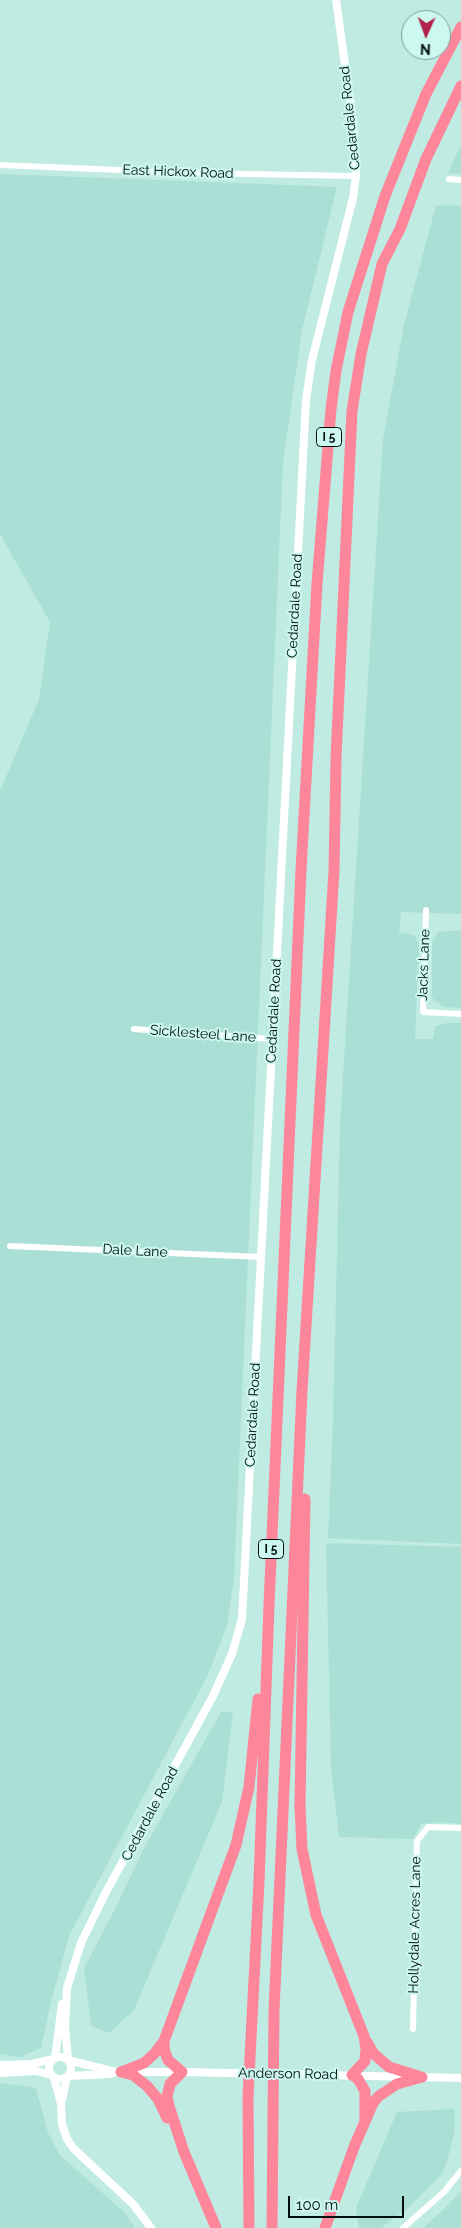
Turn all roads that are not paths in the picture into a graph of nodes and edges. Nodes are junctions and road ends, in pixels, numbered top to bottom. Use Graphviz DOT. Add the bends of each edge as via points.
graph roads {
  1 [pos="336,0"];
  2 [pos="461,27"];
  3 [pos="461,86"];
  4 [pos="0,165"];
  5 [pos="356,176"];
  6 [pos="448,179"];
  7 [pos="461,180"];
  8 [pos="426,910"];
  9 [pos="461,1014"];
  10 [pos="134,1029"];
  11 [pos="272,1039"];
  12 [pos="10,1246"];
  13 [pos="261,1257"];
  14 [pos="302,1391"];
  15 [pos="269,1605"];
  16 [pos="461,1828"];
  17 [pos="68,1988"];
  18 [pos="413,2029"];
  19 [pos="364,2036"];
  20 [pos="164,2041"];
  21 [pos="54,2059"];
  22 [pos="68,2060"];
  23 [pos="0,2065"];
  24 [pos="118,2072"];
  25 [pos="182,2072"];
  26 [pos="0,2073"];
  27 [pos="53,2076"];
  28 [pos="68,2076"];
  29 [pos="352,2076"];
  30 [pos="422,2077"];
  31 [pos="461,2078"];
  32 [pos="61,2104"];
  33 [pos="365,2120"];
  34 [pos="184,2152"];
  35 [pos="461,2171"];
  36 [pos="151,2228"];
  37 [pos="216,2228"];
  38 [pos="249,2228"];
  39 [pos="272,2228"];
  40 [pos="325,2228"];
  41 [pos="403,2228"];
  1 -- 5 [label="street, Cedardale Road" via="353,121"];
  2 -- 15 [label="highway, I 5" via="426,94 385,196 348,312 332,400 301,860"];
  3 -- 14 [label="highway, I 5" via="382,264 352,411 334,870"];
  4 -- 5 [label="street, East Hickox Road"];
  5 -- 11 [label="street, Cedardale Road" via="354,198 312,360 306,400"];
  6 -- 7 [label="street"];
  8 -- 9 [label="street, Jacks Lane" via="423,1012"];
  10 -- 11 [label="street, Sicklesteel Lane"];
  11 -- 13 [label="street, Cedardale Road"];
  12 -- 13 [label="street, Dale Lane"];
  13 -- 17 [label="street, Cedardale Road" via="242,1619 232,1654 213,1696 81,1943"];
  14 -- 19 [label="highway" via="306,1471 302,1850 316,1915"];
  14 -- 39 [label="highway, I 5" via="274,2010"];
  15 -- 20 [label="highway" via="242,1825 225,1880"];
  15 -- 38 [label="highway, I 5" via="248,2097"];
  16 -- 18 [label="street, Hollydale Acres Lane" via="428,1827 417,1841"];
  17 -- 21 [label="street, Cedardale Road"];
  17 -- 22 [label="street, Cedardale Road" via="65,2038"];
  19 -- 29 [label="highway" via="365,2061"];
  19 -- 30 [label="highway" via="374,2054 389,2067"];
  20 -- 24 [label="highway" via="144,2063"];
  20 -- 25 [label="highway" via="168,2060"];
  21 -- 22 [label="street" via="62,2057"];
  21 -- 23 [label="street" via="32,2064"];
  21 -- 27 [label="street" via="49,2068"];
  22 -- 24 [label="street, Anderson Road"];
  22 -- 28 [label="street" via="72,2069"];
  24 -- 25 [label="street, Anderson Road"];
  24 -- 28 [label="street, Anderson Road"];
  24 -- 34 [label="highway" via="133,2075 152,2092"];
  25 -- 29 [label="street, Anderson Road"];
  25 -- 34 [label="highway" via="170,2084 167,2096"];
  26 -- 27 [label="street" via="36,2071"];
  27 -- 28 [label="street" via="61,2080"];
  27 -- 32 [label="street"];
  28 -- 32 [label="street"];
  29 -- 30 [label="street, Anderson Road"];
  29 -- 33 [label="highway" via="358,2079 365,2091"];
  30 -- 31 [label="street, Anderson Road"];
  30 -- 33 [label="highway" via="403,2080 388,2090 373,2103"];
  32 -- 36 [label="street" via="62,2124 74,2149 133,2204"];
  33 -- 40 [label="highway"];
  34 -- 37 [label="highway"];
  35 -- 41 [label="street" via="444,2192"];
}
